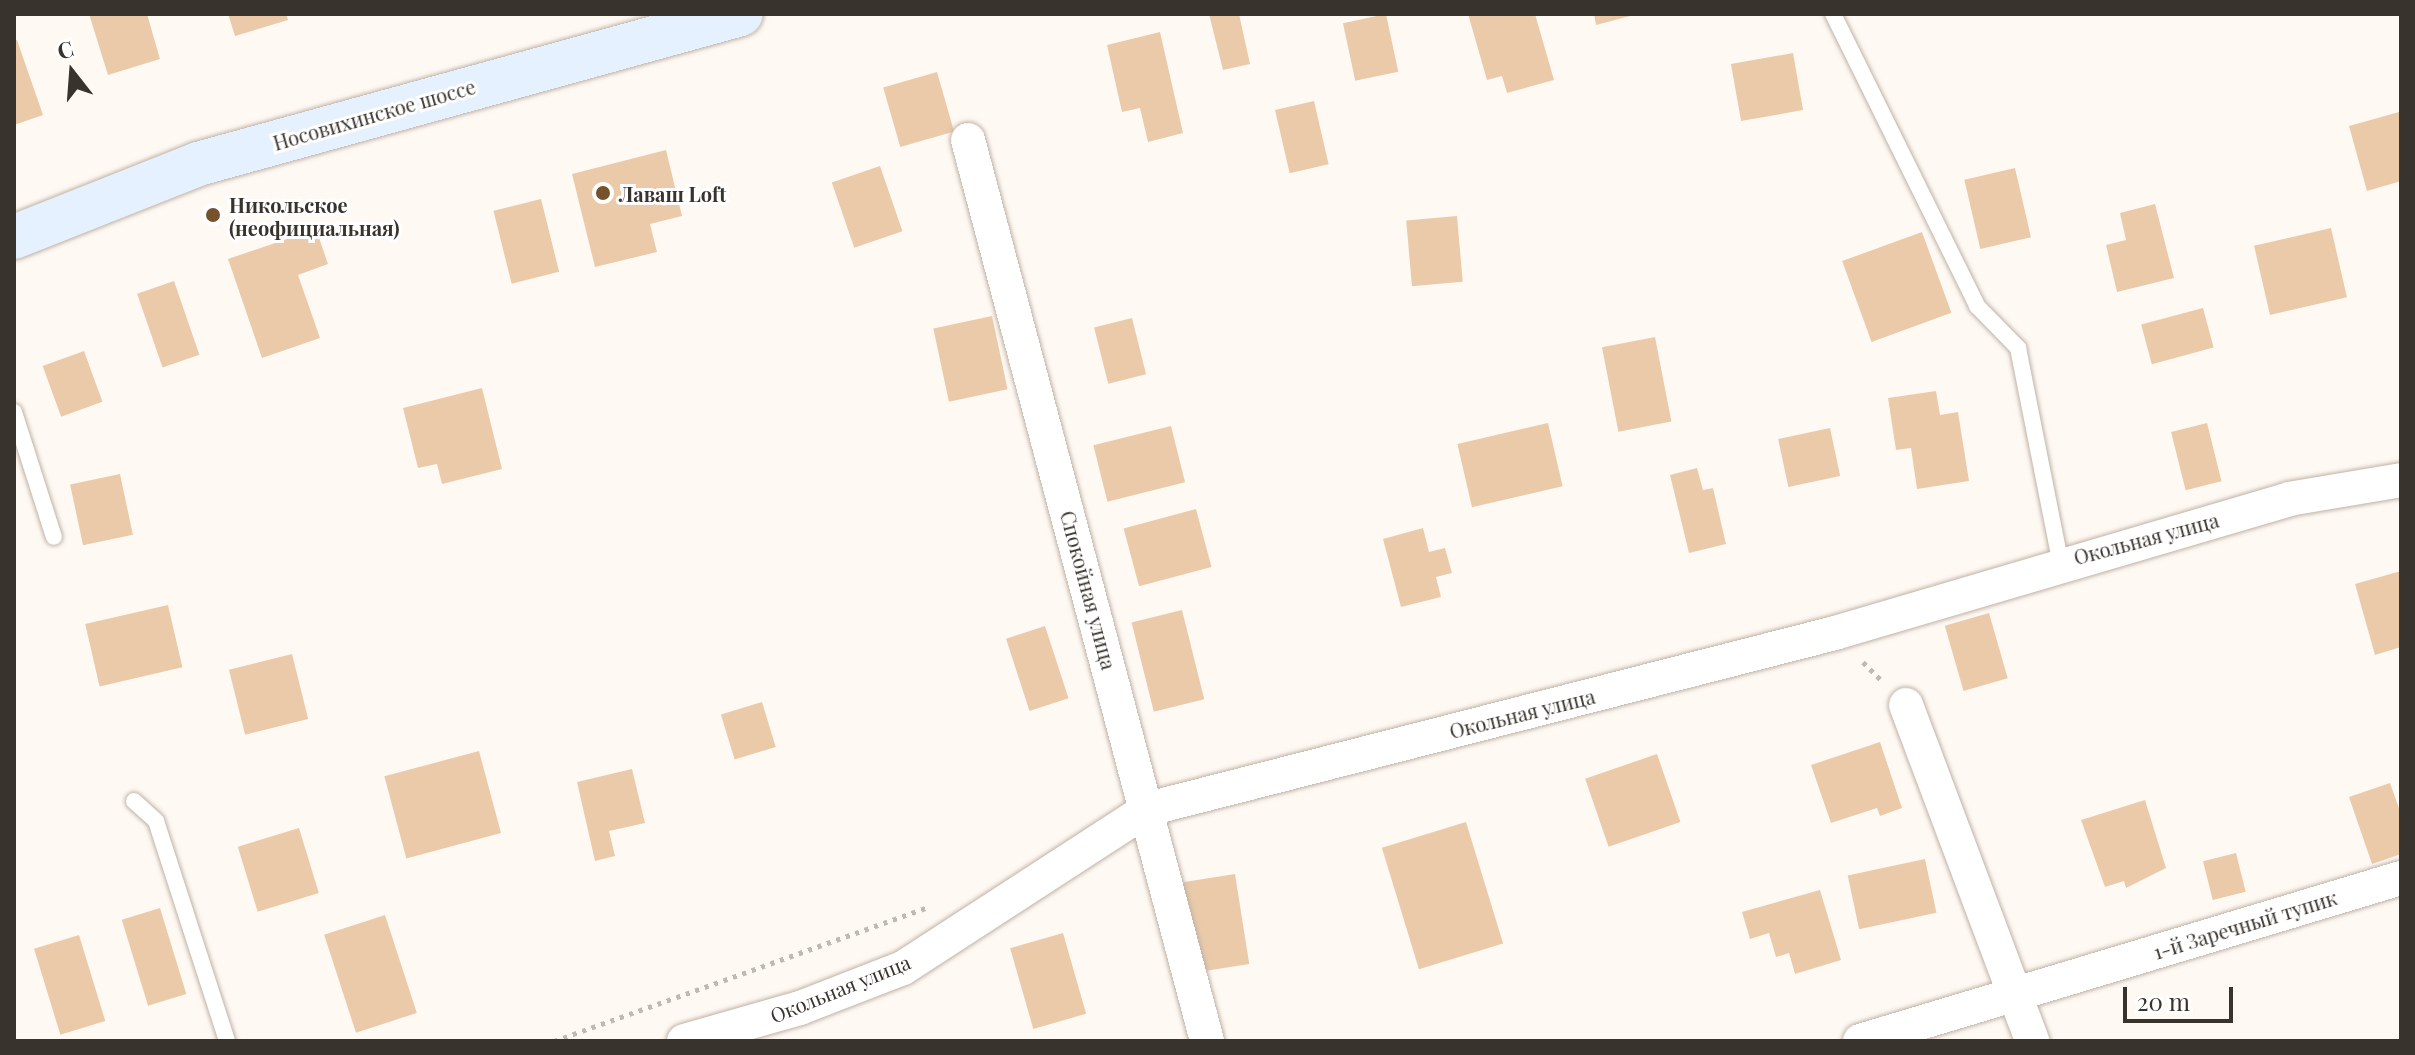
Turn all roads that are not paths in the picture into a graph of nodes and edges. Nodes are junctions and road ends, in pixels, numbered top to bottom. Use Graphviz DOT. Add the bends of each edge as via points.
graph roads {
  1 [pos="741,14"];
  2 [pos="1833,14"];
  3 [pos="968,140"];
  4 [pos="14,237"];
  5 [pos="14,412"];
  6 [pos="2401,480"];
  7 [pos="54,537"];
  8 [pos="2060,561"];
  9 [pos="1906,705"];
  10 [pos="134,801"];
  11 [pos="1148,809"];
  12 [pos="2401,878"];
  13 [pos="2015,994"];
  14 [pos="227,1041"];
  15 [pos="684,1041"];
  16 [pos="1207,1041"];
  17 [pos="1860,1041"];
  18 [pos="2032,1041"];
  1 -- 4 [label="main road, Носовихинское шоссе" via="198,164"];
  2 -- 8 [label="lane" via="1977,306 2018,348"];
  3 -- 11 [label="street, Спокойная улица"];
  5 -- 7 [label="lane"];
  6 -- 8 [label="street, Окольная улица" via="2289,499"];
  8 -- 11 [label="street, Окольная улица" via="1835,633"];
  9 -- 13 [label="street"];
  10 -- 14 [label="lane" via="156,821"];
  11 -- 15 [label="street, Окольная улица" via="903,968 800,1008"];
  11 -- 16 [label="street, Спокойная улица"];
  12 -- 13 [label="street, 1-й Заречный тупик"];
  13 -- 17 [label="street, 1-й Заречный тупик"];
  13 -- 18 [label="street"];
}
